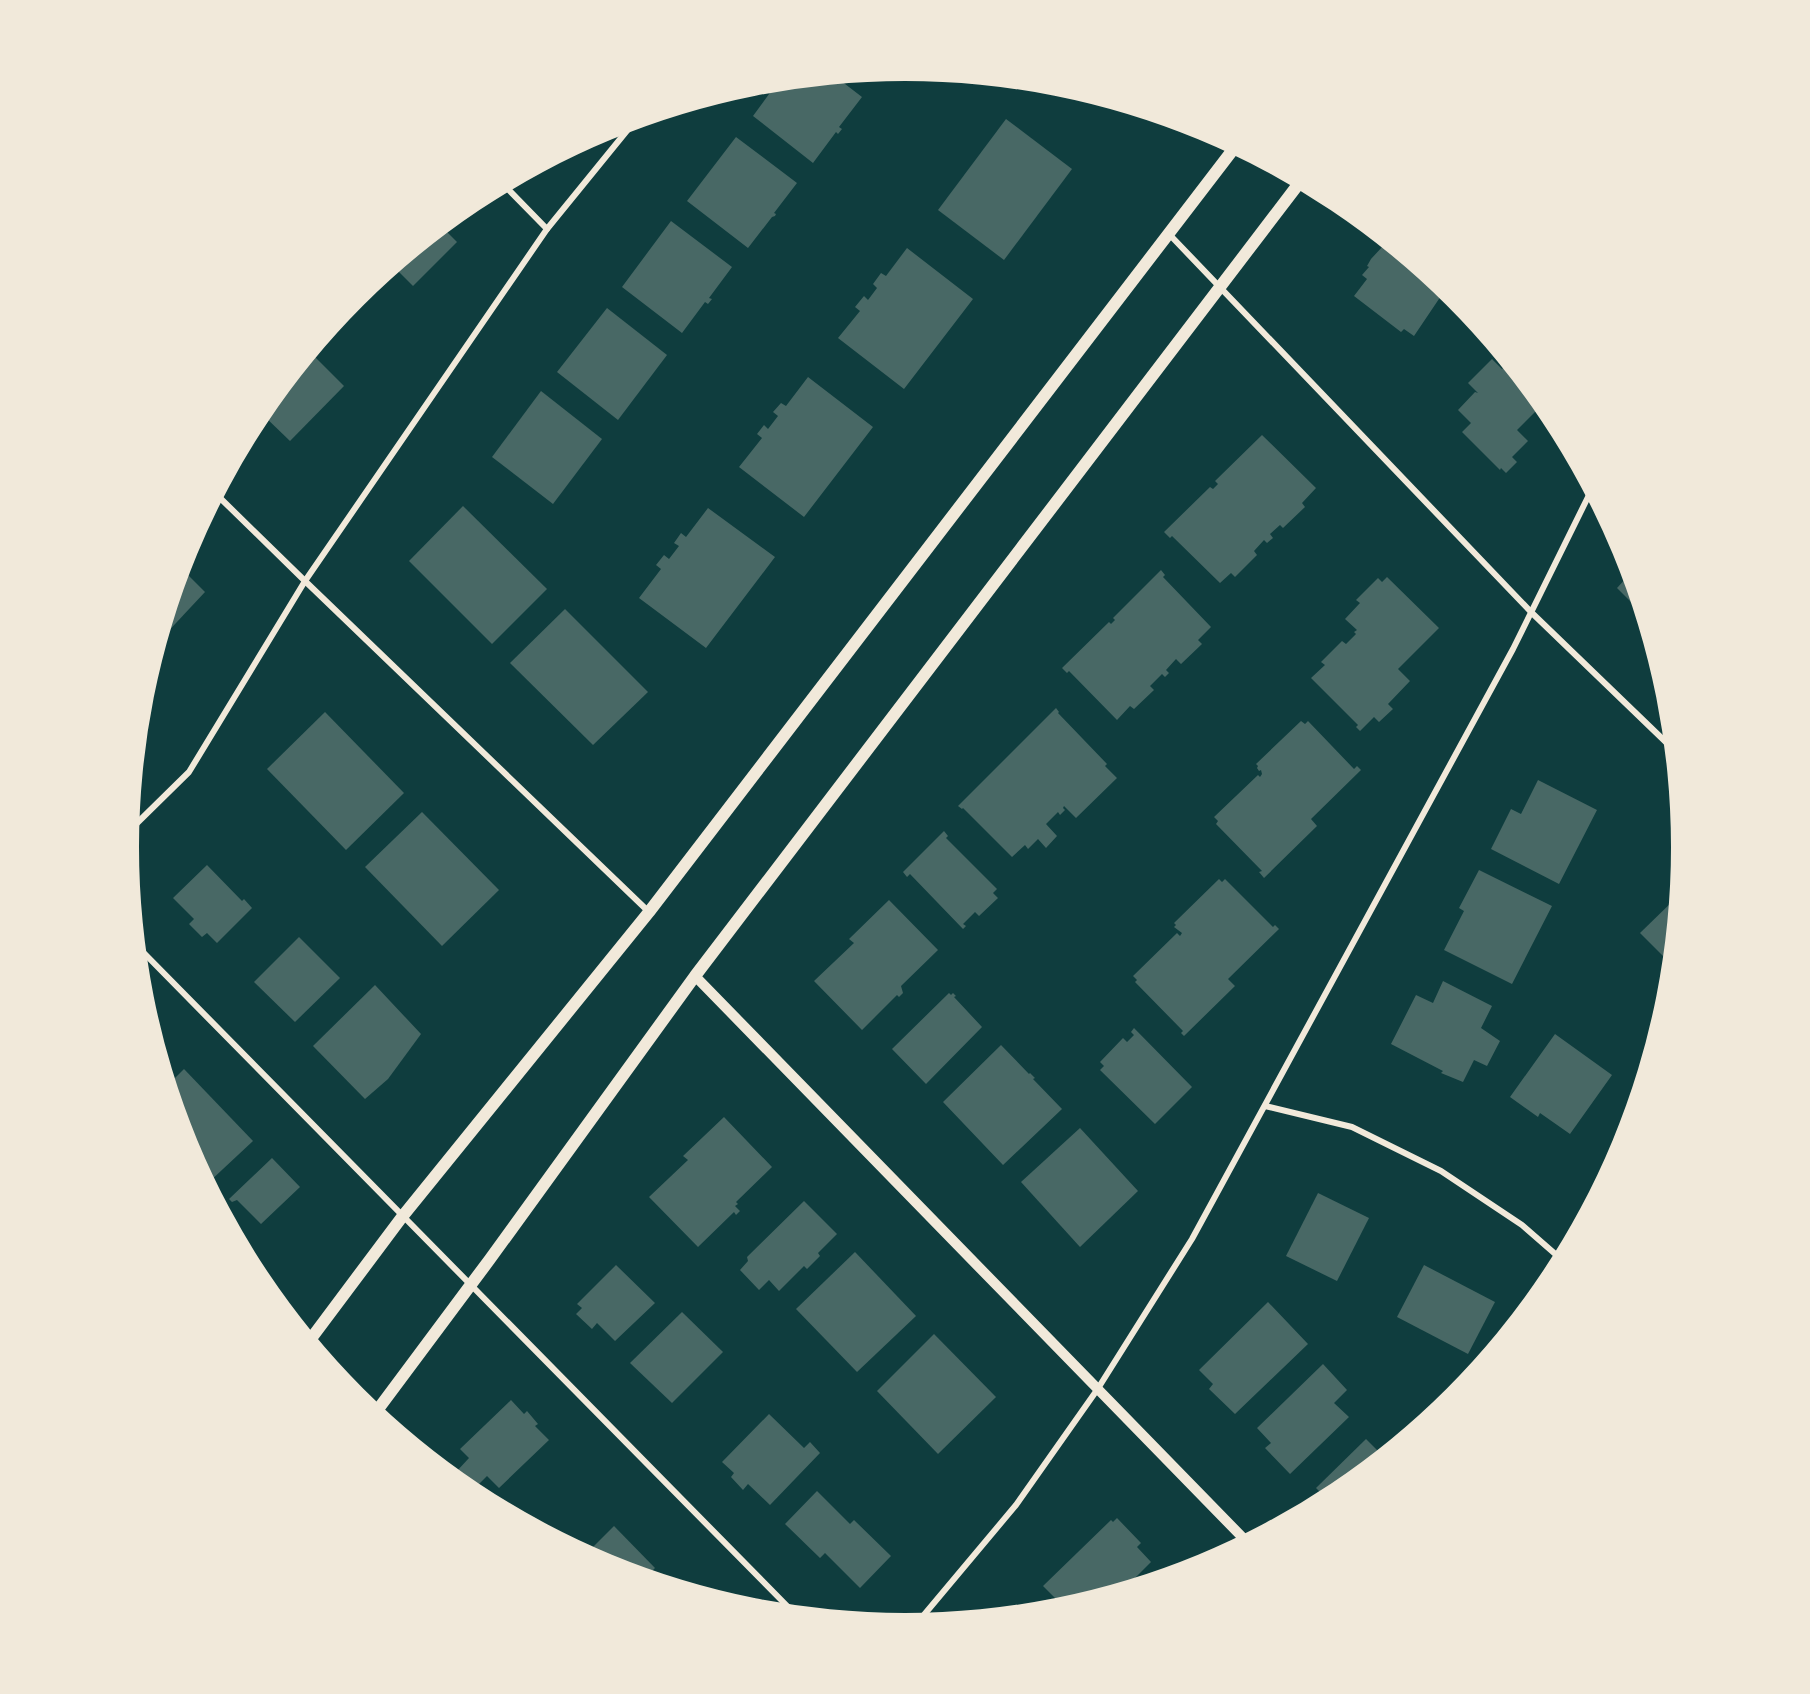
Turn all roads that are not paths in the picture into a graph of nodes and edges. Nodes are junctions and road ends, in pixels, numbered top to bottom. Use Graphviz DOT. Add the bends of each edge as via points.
graph roads {
  1 [pos="624,135"];
  2 [pos="1229,153"];
  3 [pos="1295,188"];
  4 [pos="510,191"];
  5 [pos="547,229"];
  6 [pos="1169,234"];
  7 [pos="1218,287"];
  8 [pos="1587,499"];
  9 [pos="222,500"];
  10 [pos="304,581"];
  11 [pos="1532,613"];
  12 [pos="1663,739"];
  13 [pos="140,820"];
  14 [pos="649,912"];
  15 [pos="148,957"];
  16 [pos="694,976"];
  17 [pos="1265,1106"];
  18 [pos="402,1217"];
  19 [pos="1554,1254"];
  20 [pos="471,1285"];
  21 [pos="314,1334"];
  22 [pos="1097,1390"];
  23 [pos="381,1405"];
  24 [pos="1240,1536"];
  25 [pos="784,1603"];
  26 [pos="926,1612"];
  1 -- 5 [label="street"];
  2 -- 6 [label="main road"];
  3 -- 7 [label="main road"];
  4 -- 5 [label="street"];
  5 -- 10 [label="street"];
  6 -- 7 [label="street"];
  6 -- 14 [label="main road"];
  7 -- 11 [label="street"];
  7 -- 16 [label="main road"];
  8 -- 11 [label="street"];
  9 -- 10 [label="street"];
  10 -- 13 [label="street" via="189,772"];
  10 -- 14 [label="street"];
  11 -- 12 [label="street"];
  11 -- 17 [label="street"];
  14 -- 18 [label="main road"];
  15 -- 18 [label="street"];
  16 -- 20 [label="main road"];
  16 -- 22 [label="street"];
  17 -- 19 [label="street" via="1352,1127 1442,1171 1522,1225"];
  17 -- 22 [label="street" via="1192,1239"];
  18 -- 20 [label="street"];
  18 -- 21 [label="main road"];
  20 -- 23 [label="main road"];
  20 -- 25 [label="street"];
  22 -- 24 [label="street"];
  22 -- 26 [label="street" via="1016,1504"];
}
